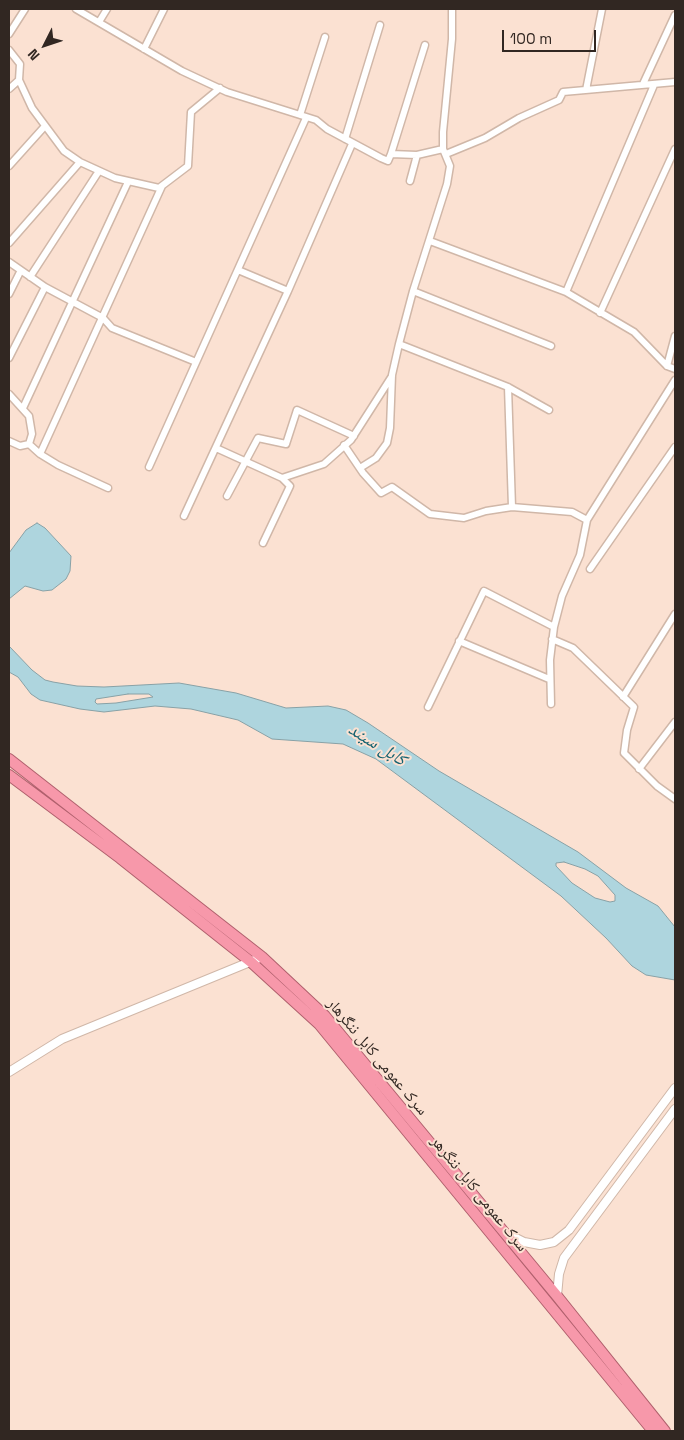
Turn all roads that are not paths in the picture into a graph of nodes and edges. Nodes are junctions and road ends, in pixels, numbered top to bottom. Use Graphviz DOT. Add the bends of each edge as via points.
graph roads {
  1 [pos="25,9"];
  2 [pos="76,9"];
  3 [pos="107,9"];
  4 [pos="164,9"];
  5 [pos="452,9"];
  6 [pos="602,9"];
  7 [pos="675,15"];
  8 [pos="99,22"];
  9 [pos="380,25"];
  10 [pos="9,34"];
  11 [pos="325,37"];
  12 [pos="426,45"];
  13 [pos="144,49"];
  14 [pos="9,50"];
  15 [pos="19,80"];
  16 [pos="675,82"];
  17 [pos="643,84"];
  18 [pos="654,85"];
  19 [pos="220,88"];
  20 [pos="9,89"];
  21 [pos="586,90"];
  22 [pos="303,116"];
  23 [pos="45,126"];
  24 [pos="345,139"];
  25 [pos="352,144"];
  26 [pos="675,149"];
  27 [pos="444,152"];
  28 [pos="391,154"];
  29 [pos="416,156"];
  30 [pos="80,162"];
  31 [pos="9,166"];
  32 [pos="100,171"];
  33 [pos="410,181"];
  34 [pos="128,182"];
  35 [pos="162,186"];
  36 [pos="430,241"];
  37 [pos="9,243"];
  38 [pos="9,262"];
  39 [pos="238,270"];
  40 [pos="20,272"];
  41 [pos="30,277"];
  42 [pos="45,287"];
  43 [pos="288,291"];
  44 [pos="413,291"];
  45 [pos="566,292"];
  46 [pos="9,294"];
  47 [pos="72,302"];
  48 [pos="600,313"];
  49 [pos="103,318"];
  50 [pos="675,336"];
  51 [pos="399,344"];
  52 [pos="551,346"];
  53 [pos="9,358"];
  54 [pos="196,362"];
  55 [pos="667,366"];
  56 [pos="675,369"];
  57 [pos="392,375"];
  58 [pos="675,380"];
  59 [pos="508,387"];
  60 [pos="9,394"];
  61 [pos="23,408"];
  62 [pos="550,410"];
  63 [pos="354,436"];
  64 [pos="9,441"];
  65 [pos="29,444"];
  66 [pos="344,445"];
  67 [pos="675,447"];
  68 [pos="216,448"];
  69 [pos="40,454"];
  70 [pos="246,461"];
  71 [pos="149,467"];
  72 [pos="360,468"];
  73 [pos="282,478"];
  74 [pos="108,488"];
  75 [pos="227,496"];
  76 [pos="512,507"];
  77 [pos="184,516"];
  78 [pos="587,520"];
  79 [pos="263,544"];
  80 [pos="590,569"];
  81 [pos="675,614"];
  82 [pos="554,627"];
  83 [pos="552,639"];
  84 [pos="459,641"];
  85 [pos="549,679"];
  86 [pos="623,697"];
  87 [pos="551,704"];
  88 [pos="428,707"];
  89 [pos="675,722"];
  90 [pos="9,759"];
  91 [pos="639,769"];
  92 [pos="9,775"];
  93 [pos="675,797"];
  94 [pos="262,957"];
  95 [pos="251,962"];
  96 [pos="9,1072"];
  97 [pos="675,1088"];
  98 [pos="675,1109"];
  99 [pos="504,1232"];
  100 [pos="557,1296"];
  101 [pos="653,1431"];
  102 [pos="665,1431"];
  1 -- 10 [label="street"];
  2 -- 8 [label="street"];
  3 -- 8 [label="street"];
  4 -- 13 [label="street"];
  5 -- 27 [label="street"];
  6 -- 21 [label="street"];
  7 -- 17 [label="street"];
  8 -- 13 [label="street"];
  9 -- 24 [label="street"];
  11 -- 22 [label="street"];
  12 -- 28 [label="street"];
  13 -- 19 [label="street"];
  14 -- 15 [label="street" via="20,64"];
  15 -- 20 [label="street"];
  15 -- 23 [label="street"];
  16 -- 18 [label="street"];
  17 -- 18 [label="street"];
  17 -- 21 [label="street" via="629,88"];
  18 -- 45 [label="street"];
  19 -- 22 [label="street"];
  19 -- 35 [label="street" via="190,112 188,166"];
  21 -- 27 [label="street" via="563,92 559,100 485,138"];
  22 -- 24 [label="street" via="316,120"];
  22 -- 39 [label="street"];
  23 -- 30 [label="street" via="64,151"];
  23 -- 31 [label="street"];
  24 -- 25 [label="street"];
  25 -- 28 [label="street" via="388,161"];
  25 -- 43 [label="street"];
  26 -- 48 [label="street"];
  27 -- 29 [label="street"];
  27 -- 36 [label="street" via="450,166"];
  28 -- 29 [label="street"];
  29 -- 33 [label="street"];
  30 -- 32 [label="street"];
  30 -- 37 [label="street"];
  32 -- 34 [label="street"];
  32 -- 41 [label="street"];
  34 -- 35 [label="street"];
  34 -- 47 [label="street"];
  35 -- 49 [label="street"];
  36 -- 44 [label="street"];
  36 -- 45 [label="street"];
  38 -- 40 [label="street"];
  39 -- 43 [label="street"];
  39 -- 54 [label="street"];
  40 -- 41 [label="street"];
  40 -- 46 [label="street"];
  41 -- 42 [label="street"];
  42 -- 47 [label="street"];
  42 -- 53 [label="street"];
  43 -- 68 [label="street"];
  44 -- 51 [label="street"];
  44 -- 52 [label="street"];
  45 -- 48 [label="street"];
  47 -- 49 [label="street"];
  47 -- 61 [label="street"];
  48 -- 55 [label="street" via="634,332"];
  49 -- 54 [label="street" via="112,328"];
  49 -- 69 [label="street"];
  50 -- 55 [label="street"];
  51 -- 57 [label="street"];
  51 -- 59 [label="street"];
  54 -- 71 [label="street"];
  55 -- 56 [label="street"];
  57 -- 63 [label="street"];
  57 -- 72 [label="street" via="387,443 376,458"];
  58 -- 78 [label="street"];
  59 -- 62 [label="street"];
  59 -- 76 [label="street"];
  60 -- 61 [label="street"];
  61 -- 65 [label="street" via="31,422"];
  63 -- 66 [label="street"];
  63 -- 70 [label="street" via="297,410 286,444 258,438"];
  64 -- 65 [label="street" via="20,446"];
  65 -- 69 [label="street"];
  66 -- 72 [label="street"];
  66 -- 73 [label="street" via="324,464"];
  67 -- 80 [label="street"];
  68 -- 70 [label="street"];
  68 -- 77 [label="street"];
  69 -- 74 [label="street"];
  70 -- 73 [label="street"];
  70 -- 75 [label="street"];
  72 -- 76 [label="street" via="381,493 392,487 430,514 464,518"];
  73 -- 79 [label="street" via="290,490"];
  76 -- 78 [label="street" via="572,512"];
  78 -- 82 [label="street" via="580,555 562,596"];
  81 -- 86 [label="street"];
  82 -- 83 [label="street"];
  82 -- 84 [label="street" via="484,591"];
  83 -- 85 [label="street"];
  83 -- 86 [label="street" via="573,648"];
  84 -- 85 [label="street"];
  84 -- 88 [label="street"];
  85 -- 87 [label="street"];
  86 -- 91 [label="street" via="634,707 624,753"];
  89 -- 91 [label="street"];
  90 -- 94 [label="highway, سرک عمومی کابل ننگرهار"];
  91 -- 93 [label="street"];
  92 -- 95 [label="highway"];
  94 -- 95 [label="street"];
  94 -- 99 [label="highway, سرک عمومی کابل ننگرهار" via="325,1016"];
  95 -- 96 [label="street" via="62,1039"];
  95 -- 101 [label="highway, سرک عمومی کابل ننگرهر" via="319,1024"];
  97 -- 99 [label="street" via="569,1230 554,1242 540,1246"];
  98 -- 100 [label="street" via="564,1258 558,1274"];
  99 -- 100 [label="highway, سرک عمومی کابل ننگرهار"];
  100 -- 102 [label="highway, سرک عمومی کابل ننگرهار"];
}
